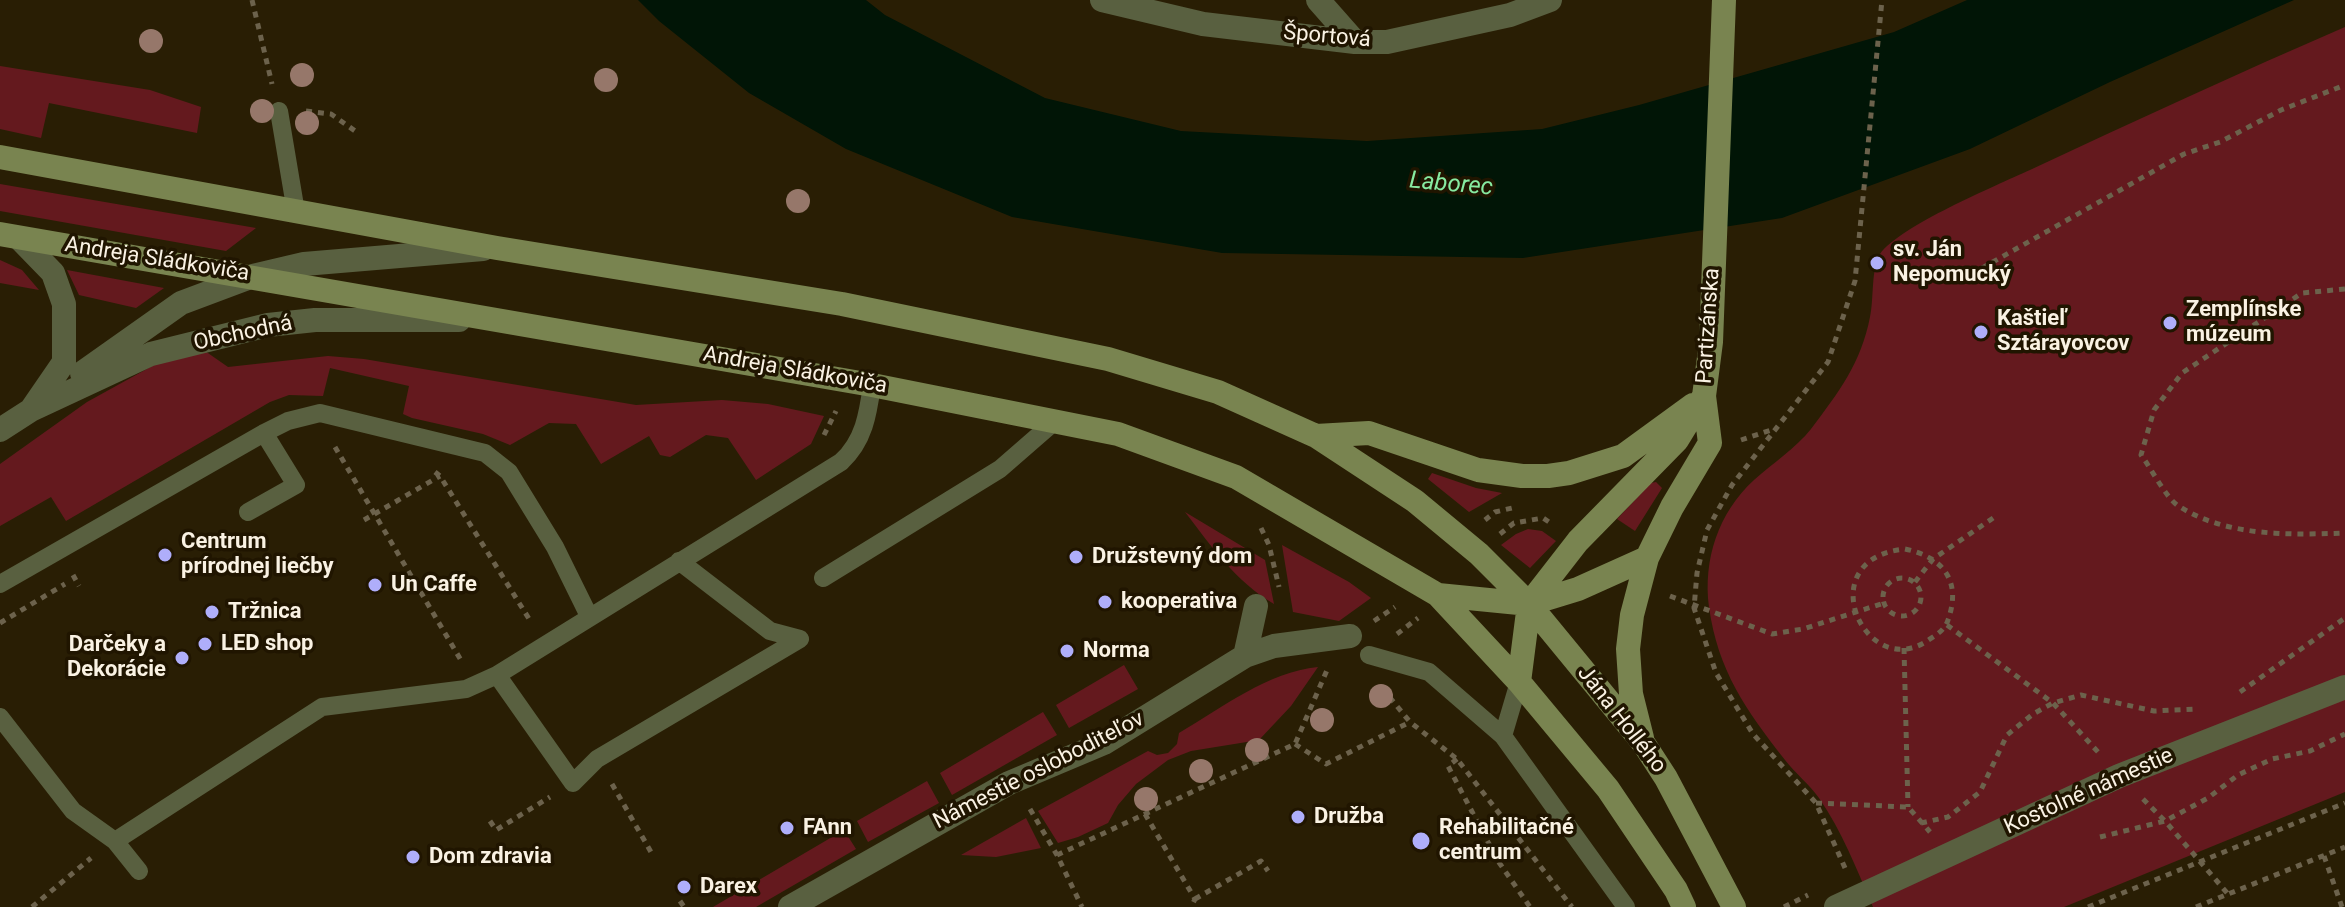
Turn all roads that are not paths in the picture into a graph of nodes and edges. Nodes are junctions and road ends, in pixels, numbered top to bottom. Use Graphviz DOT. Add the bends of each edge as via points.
graph roads {
  1 [pos="1102,0"];
  2 [pos="1318,0"];
  3 [pos="1550,0"];
  4 [pos="1724,5"];
  5 [pos="1355,42"];
  6 [pos="279,111"];
  7 [pos="0,157"];
  8 [pos="296,212"];
  9 [pos="10,236"];
  10 [pos="497,248"];
  11 [pos="253,276"];
  12 [pos="505,320"];
  13 [pos="872,385"];
  14 [pos="1704,396"];
  15 [pos="31,410"];
  16 [pos="1054,422"];
  17 [pos="0,430"];
  18 [pos="264,433"];
  19 [pos="1316,436"];
  20 [pos="248,512"];
  21 [pos="1647,558"];
  22 [pos="679,561"];
  23 [pos="823,578"];
  24 [pos="0,584"];
  25 [pos="1438,595"];
  26 [pos="1529,604"];
  27 [pos="1256,606"];
  28 [pos="589,616"];
  29 [pos="1350,636"];
  30 [pos="1369,655"];
  31 [pos="1245,656"];
  32 [pos="497,675"];
  33 [pos="1519,682"];
  34 [pos="2345,687"];
  35 [pos="0,717"];
  36 [pos="1503,736"];
  37 [pos="1644,744"];
  38 [pos="115,841"];
  39 [pos="139,871"];
  40 [pos="790,907"];
  41 [pos="1626,907"];
  42 [pos="1684,907"];
  43 [pos="1734,907"];
  44 [pos="1836,907"];
  1 -- 5 [label="street, Športová" via="1203,24"];
  2 -- 5 [label="street"];
  3 -- 5 [label="street, Športová" via="1510,15 1387,42"];
  4 -- 14 [label="street, Partizánska" via="1711,342"];
  6 -- 8 [label="lane"];
  7 -- 8 [label="street"];
  8 -- 10 [label="street"];
  9 -- 11 [label="street, Andreja Sládkoviča"];
  9 -- 15 [label="street" via="53,273 64,304 64,362"];
  10 -- 11 [label="street" via="304,264"];
  10 -- 19 [label="street" via="842,304 1108,359 1218,392"];
  11 -- 12 [label="street, Andreja Sládkoviča"];
  11 -- 15 [label="street" via="181,303"];
  12 -- 13 [label="street, Andreja Sládkoviča"];
  12 -- 15 [label="street, Obchodná" via="315,320 268,325 151,354"];
  13 -- 16 [label="street, Andreja Sládkoviča"];
  13 -- 22 [label="lane" via="868,415 854,450 841,462"];
  14 -- 19 [label="street" via="1623,456 1548,476 1478,470 1369,433"];
  14 -- 21 [label="street" via="1710,443"];
  14 -- 26 [label="street, Partizánska" via="1677,440 1578,541"];
  15 -- 17 [label="street, Obchodná"];
  16 -- 23 [label="lane" via="1000,469"];
  16 -- 25 [label="street, Andreja Sládkoviča" via="1118,434 1236,477"];
  18 -- 20 [label="lane" via="296,485"];
  18 -- 24 [label="lane"];
  18 -- 28 [label="lane" via="320,413 485,453 509,472"];
  19 -- 26 [label="street, Jána Hollého" via="1415,501"];
  21 -- 26 [label="street"];
  21 -- 37 [label="street" via="1628,649 1631,694"];
  22 -- 28 [label="lane"];
  22 -- 32 [label="lane" via="770,631 800,639 597,759 573,783"];
  25 -- 26 [label="street"];
  25 -- 33 [label="street, Andreja Sládkoviča"];
  26 -- 33 [label="street"];
  26 -- 37 [label="street, Jána Hollého"];
  27 -- 31 [label="street"];
  28 -- 32 [label="lane"];
  29 -- 31 [label="street, Námestie osloboditeľov" via="1274,646"];
  30 -- 36 [label="lane" via="1429,672"];
  31 -- 40 [label="street, Námestie osloboditeľov" via="1104,743 1009,783"];
  32 -- 38 [label="lane" via="466,689 322,707"];
  33 -- 36 [label="lane"];
  33 -- 42 [label="street" via="1608,789"];
  34 -- 44 [label="street, Kostolné námestie" via="2119,776"];
  35 -- 38 [label="lane" via="73,811"];
  36 -- 41 [label="lane"];
  37 -- 43 [label="street, Jána Hollého"];
  38 -- 39 [label="lane"];
}
